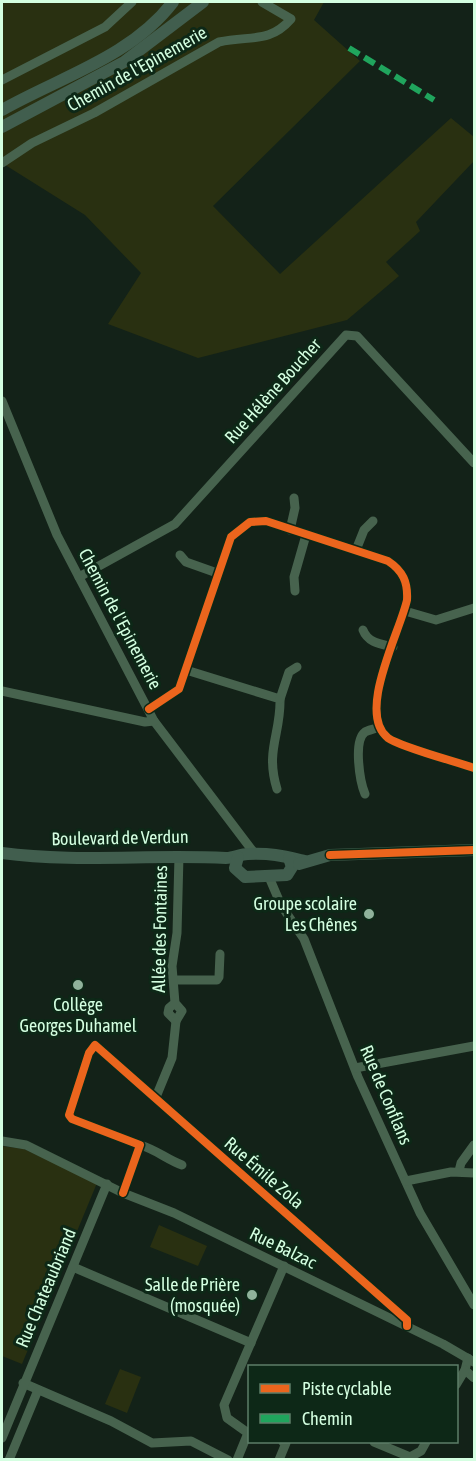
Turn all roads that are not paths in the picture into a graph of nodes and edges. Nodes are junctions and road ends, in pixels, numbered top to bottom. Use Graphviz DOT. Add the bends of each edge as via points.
graph roads {
  1 [pos="132,2"];
  2 [pos="173,2"];
  3 [pos="203,2"];
  4 [pos="263,2"];
  5 [pos="2,80"];
  6 [pos="2,110"];
  7 [pos="2,127"];
  8 [pos="2,163"];
  9 [pos="2,401"];
  10 [pos="474,463"];
  11 [pos="294,498"];
  12 [pos="373,521"];
  13 [pos="290,530"];
  14 [pos="306,535"];
  15 [pos="356,550"];
  16 [pos="180,555"];
  17 [pos="217,573"];
  18 [pos="79,577"];
  19 [pos="295,591"];
  20 [pos="474,608"];
  21 [pos="405,611"];
  22 [pos="363,630"];
  23 [pos="393,647"];
  24 [pos="297,667"];
  25 [pos="186,670"];
  26 [pos="2,691"];
  27 [pos="280,699"];
  28 [pos="149,709"];
  29 [pos="154,722"];
  30 [pos="379,727"];
  31 [pos="474,768"];
  32 [pos="277,789"];
  33 [pos="365,794"];
  34 [pos="239,835"];
  35 [pos="474,850"];
  36 [pos="2,853"];
  37 [pos="255,854"];
  38 [pos="2,858"];
  39 [pos="178,860"];
  40 [pos="235,861"];
  41 [pos="288,867"];
  42 [pos="269,877"];
  43 [pos="277,895"];
  44 [pos="220,954"];
  45 [pos="174,980"];
  46 [pos="474,1046"];
  47 [pos="355,1068"];
  48 [pos="156,1097"];
  49 [pos="2,1141"];
  50 [pos="140,1145"];
  51 [pos="474,1145"];
  52 [pos="182,1165"];
  53 [pos="459,1172"];
  54 [pos="474,1173"];
  55 [pos="406,1181"];
  56 [pos="107,1184"];
  57 [pos="123,1193"];
  58 [pos="284,1266"];
  59 [pos="73,1267"];
  60 [pos="474,1305"];
  61 [pos="407,1326"];
  62 [pos="251,1343"];
  63 [pos="471,1360"];
  64 [pos="465,1370"];
  65 [pos="474,1378"];
  66 [pos="458,1382"];
  67 [pos="23,1383"];
  68 [pos="38,1390"];
  69 [pos="248,1430"];
  70 [pos="2,1438"];
  71 [pos="286,1443"];
  72 [pos="376,1443"];
  73 [pos="425,1443"];
  74 [pos="9,1460"];
  75 [pos="228,1460"];
  76 [pos="237,1460"];
  77 [pos="279,1460"];
  1 -- 5 [label="street" via="105,27"];
  2 -- 6 [label="main road" via="127,44"];
  3 -- 7 [label="main road" via="124,62"];
  4 -- 8 [label="street, Chemin de l'Epinemerie" via="291,19 279,32 219,42"];
  9 -- 18 [label="street, Chemin de l'Epinemerie" via="57,535"];
  10 -- 18 [label="street, Rue Hélène Boucher" via="357,336 346,335 175,524"];
  11 -- 13 [label="street"];
  12 -- 15 [label="street" via="364,530"];
  13 -- 14 [label="street"];
  13 -- 17 [label="street" via="266,521 243,525 231,537"];
  14 -- 15 [label="street"];
  14 -- 19 [label="street" via="294,577"];
  15 -- 21 [label="street" via="388,561 403,574 408,587"];
  16 -- 17 [label="street" via="186,562"];
  17 -- 25 [label="street"];
  18 -- 28 [label="street, Chemin de l'Epinemerie"];
  20 -- 21 [label="street" via="436,620"];
  21 -- 23 [label="street"];
  22 -- 23 [label="street" via="372,641"];
  23 -- 30 [label="street" via="375,700"];
  24 -- 27 [label="street" via="289,672"];
  25 -- 27 [label="street"];
  25 -- 28 [label="street" via="175,693"];
  26 -- 29 [label="street"];
  27 -- 32 [label="street" via="272,742 272,772"];
  28 -- 29 [label="street, Chemin de l'Epinemerie"];
  29 -- 34 [label="street, Chemin de l'Epinemerie"];
  30 -- 31 [label="street" via="388,738"];
  30 -- 33 [label="street" via="360,739 359,773"];
  34 -- 37 [label="street, Chemin de l'Epinemerie"];
  34 -- 40 [label="street, Chemin de l'Epinemerie" via="244,849"];
  35 -- 41 [label="main road" via="330,855"];
  36 -- 39 [label="main road, Boulevard de Verdun"];
  37 -- 40 [label="main road"];
  37 -- 41 [label="main road" via="281,854"];
  38 -- 39 [label="main road, Boulevard de Verdun" via="70,864"];
  39 -- 40 [label="main road, Boulevard de Verdun"];
  39 -- 45 [label="street, Allée des Fontaines"];
  40 -- 42 [label="main road" via="245,877"];
  41 -- 42 [label="main road"];
  41 -- 43 [label="street"];
  42 -- 43 [label="street, Rue de Conflans"];
  43 -- 47 [label="street, Rue de Conflans" via="304,939"];
  44 -- 45 [label="street" via="217,980"];
  45 -- 48 [label="street, Allée des Fontaines" via="175,1003 168,1013 176,1021 172,1058"];
  46 -- 47 [label="street"];
  47 -- 55 [label="street, Rue de Conflans"];
  48 -- 50 [label="street, Rue Émile Zola" via="95,1045 69,1115"];
  48 -- 61 [label="street, Rue Émile Zola" via="407,1320"];
  49 -- 56 [label="street, Rue Balzac" via="26,1145"];
  50 -- 52 [label="street" via="158,1150 168,1160"];
  50 -- 57 [label="street"];
  51 -- 53 [label="street"];
  53 -- 54 [label="street"];
  53 -- 55 [label="street"];
  55 -- 60 [label="street, Rue de Conflans" via="438,1246"];
  56 -- 57 [label="street, Rue Balzac"];
  56 -- 59 [label="street, Rue Chateaubriand"];
  57 -- 58 [label="street, Rue Balzac"];
  58 -- 61 [label="street, Rue Balzac"];
  58 -- 62 [label="street"];
  59 -- 62 [label="street"];
  59 -- 67 [label="street, Rue Chateaubriand"];
  61 -- 63 [label="street, Rue Balzac"];
  62 -- 69 [label="street" via="224,1411 227,1418"];
  63 -- 64 [label="street"];
  64 -- 65 [label="street"];
  64 -- 66 [label="street"];
  67 -- 68 [label="street"];
  67 -- 70 [label="street, Rue Chateaubriand"];
  68 -- 74 [label="street"];
  68 -- 75 [label="street" via="152,1443 191,1441"];
  69 -- 76 [label="street"];
  71 -- 77 [label="street"];
  72 -- 73 [label="street" via="410,1457"];
}
